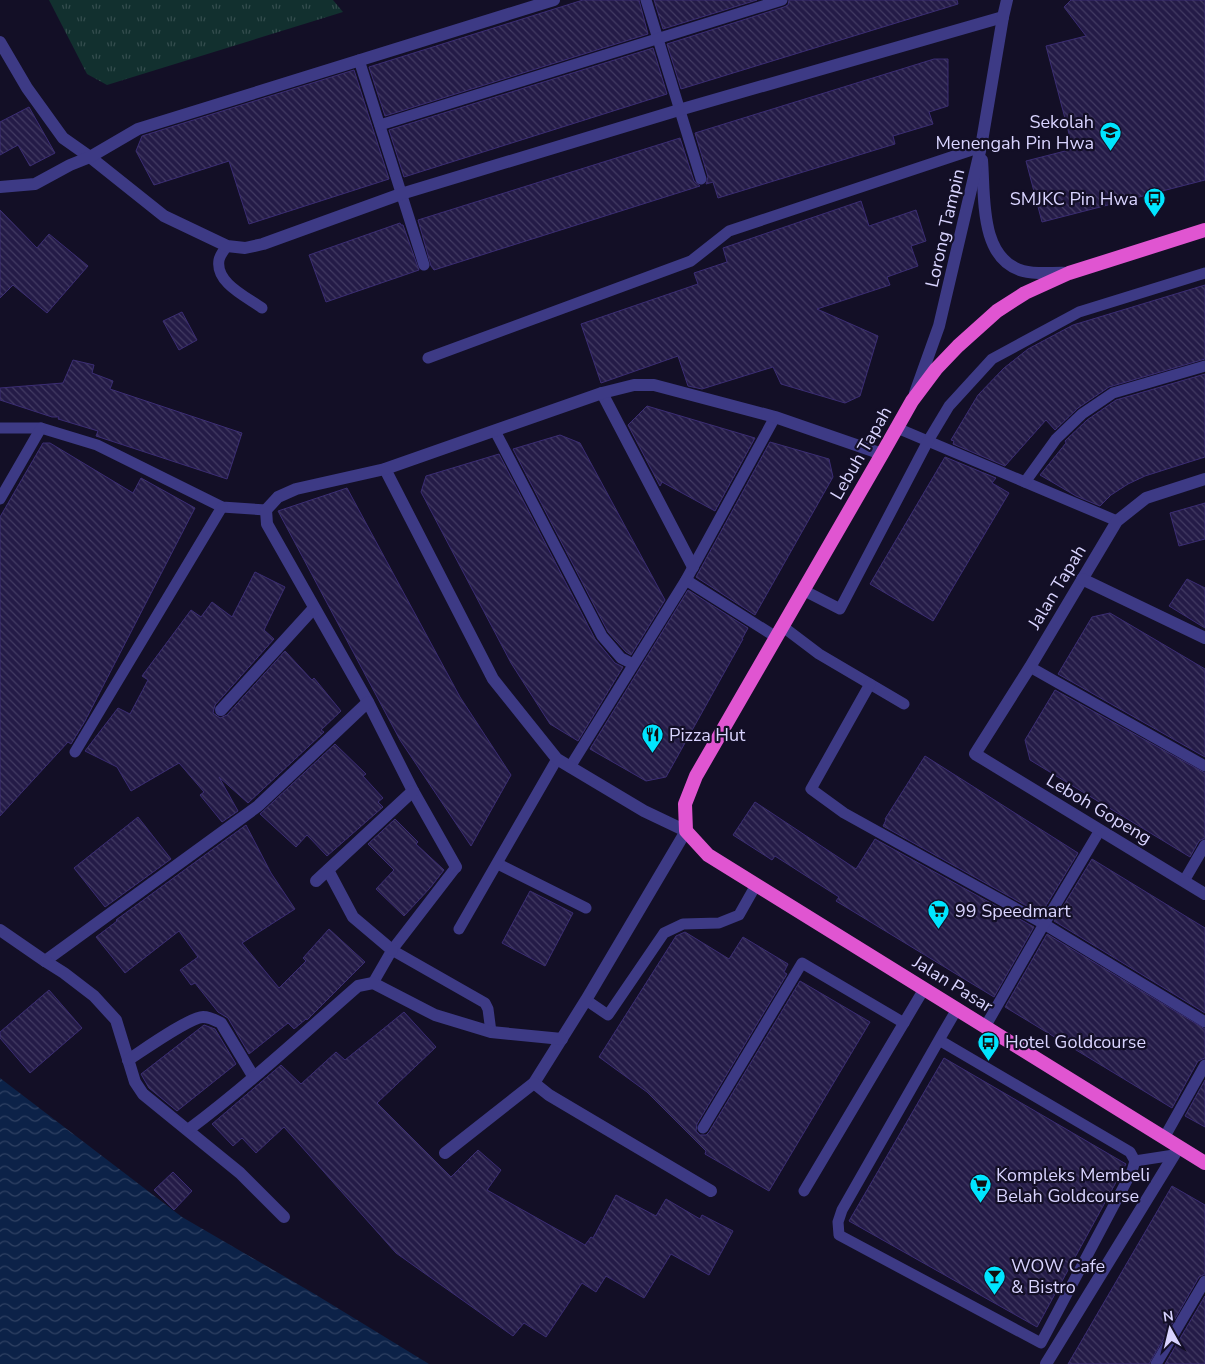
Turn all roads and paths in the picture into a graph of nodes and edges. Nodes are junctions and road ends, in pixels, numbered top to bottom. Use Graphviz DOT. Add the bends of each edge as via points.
graph roads {
  1 [pos="554,0"];
  2 [pos="646,0"];
  3 [pos="782,0"];
  4 [pos="1007,0"];
  5 [pos="1003,17"];
  6 [pos="657,38"];
  7 [pos="0,42"];
  8 [pos="359,60"];
  9 [pos="679,110"];
  10 [pos="380,125"];
  11 [pos="982,147"];
  12 [pos="90,157"];
  13 [pos="700,179"];
  14 [pos="1,188"];
  15 [pos="401,194"];
  16 [pos="1205,230"];
  17 [pos="227,246"];
  18 [pos="424,265"];
  19 [pos="1069,273"];
  20 [pos="1205,273"];
  21 [pos="262,308"];
  22 [pos="428,358"];
  23 [pos="1205,366"];
  24 [pos="602,393"];
  25 [pos="912,401"];
  26 [pos="775,417"];
  27 [pos="0,428"];
  28 [pos="41,428"];
  29 [pos="897,428"];
  30 [pos="495,431"];
  31 [pos="928,441"];
  32 [pos="882,454"];
  33 [pos="385,469"];
  34 [pos="1205,479"];
  35 [pos="1025,482"];
  36 [pos="0,499"];
  37 [pos="222,507"];
  38 [pos="266,510"];
  39 [pos="1118,521"];
  40 [pos="694,566"];
  41 [pos="1082,579"];
  42 [pos="686,580"];
  43 [pos="803,590"];
  44 [pos="314,608"];
  45 [pos="779,632"];
  46 [pos="1205,638"];
  47 [pos="633,664"];
  48 [pos="1030,667"];
  49 [pos="870,684"];
  50 [pos="368,702"];
  51 [pos="904,704"];
  52 [pos="221,710"];
  53 [pos="75,752"];
  54 [pos="975,754"];
  55 [pos="557,759"];
  56 [pos="1205,766"];
  57 [pos="570,767"];
  58 [pos="413,791"];
  59 [pos="1100,830"];
  60 [pos="686,831"];
  61 [pos="1205,846"];
  62 [pos="498,864"];
  63 [pos="456,867"];
  64 [pos="328,870"];
  65 [pos="316,881"];
  66 [pos="1184,881"];
  67 [pos="756,885"];
  68 [pos="1205,894"];
  69 [pos="586,908"];
  70 [pos="1044,924"];
  71 [pos="459,929"];
  72 [pos="0,930"];
  73 [pos="392,950"];
  74 [pos="45,961"];
  75 [pos="373,982"];
  76 [pos="924,989"];
  77 [pos="586,1000"];
  78 [pos="956,1009"];
  79 [pos="1205,1022"];
  80 [pos="904,1023"];
  81 [pos="985,1027"];
  82 [pos="491,1032"];
  83 [pos="562,1039"];
  84 [pos="939,1040"];
  85 [pos="128,1060"];
  86 [pos="1205,1065"];
  87 [pos="253,1076"];
  88 [pos="534,1083"];
  89 [pos="703,1128"];
  90 [pos="188,1130"];
  91 [pos="1164,1138"];
  92 [pos="1116,1144"];
  93 [pos="1176,1151"];
  94 [pos="445,1153"];
  95 [pos="1135,1161"];
  96 [pos="1205,1163"];
  97 [pos="1130,1176"];
  98 [pos="711,1191"];
  99 [pos="804,1191"];
  100 [pos="284,1217"];
  101 [pos="1205,1281"];
  102 [pos="1046,1364"];
  103 [pos="1156,1364"];
  1 -- 8 [label="street"];
  2 -- 6 [label="lane"];
  3 -- 6 [label="lane"];
  4 -- 5 [label="street, Lorong Tampin"];
  5 -- 9 [label="street"];
  5 -- 11 [label="street, Lorong Tampin"];
  6 -- 9 [label="lane"];
  6 -- 10 [label="lane"];
  7 -- 12 [label="street" via="27,88 63,138"];
  8 -- 10 [label="lane"];
  8 -- 12 [label="street" via="138,129"];
  9 -- 13 [label="lane"];
  9 -- 15 [label="street"];
  10 -- 15 [label="lane"];
  11 -- 19 [label="street" via="987,223 992,245 1010,266 1039,274"];
  11 -- 22 [label="lane" via="729,231 691,261"];
  11 -- 25 [label="street, Lorong Tampin" via="939,326"];
  12 -- 14 [label="street" via="35,184"];
  12 -- 17 [label="street" via="164,216"];
  15 -- 17 [label="street" via="264,244 245,248"];
  15 -- 18 [label="lane"];
  16 -- 19 [label="highway, Lebuh Tapah"];
  17 -- 21 [label="lane" via="219,258 224,281"];
  19 -- 25 [label="highway, Lebuh Tapah" via="1025,293 997,311 936,369"];
  20 -- 31 [label="lane" via="1079,312 992,359 949,406"];
  23 -- 35 [label="lane" via="1113,393 1082,414 1056,439"];
  24 -- 26 [label="street" via="654,385"];
  24 -- 30 [label="street"];
  24 -- 40 [label="street"];
  25 -- 29 [label="highway, Lebuh Tapah"];
  26 -- 32 [label="street"];
  26 -- 40 [label="lane"];
  27 -- 28 [label="lane"];
  28 -- 36 [label="lane"];
  28 -- 37 [label="lane" via="97,444"];
  29 -- 31 [label="lane"];
  29 -- 32 [label="highway, Lebuh Tapah"];
  30 -- 33 [label="street"];
  30 -- 47 [label="lane" via="602,636 620,658"];
  31 -- 35 [label="lane"];
  31 -- 43 [label="lane" via="840,609"];
  32 -- 43 [label="highway, Lebuh Tapah"];
  33 -- 38 [label="street" via="296,490 278,498"];
  33 -- 55 [label="street" via="493,679"];
  34 -- 39 [label="street, Jalan Tapah" via="1146,498"];
  35 -- 39 [label="lane"];
  37 -- 38 [label="lane"];
  37 -- 53 [label="lane"];
  38 -- 44 [label="street" via="267,524"];
  39 -- 41 [label="street, Jalan Tapah"];
  40 -- 42 [label="lane"];
  41 -- 46 [label="street"];
  41 -- 48 [label="street, Jalan Tapah"];
  42 -- 45 [label="lane"];
  42 -- 47 [label="lane"];
  43 -- 45 [label="highway, Lebuh Tapah"];
  44 -- 50 [label="street"];
  44 -- 52 [label="street"];
  45 -- 49 [label="lane"];
  45 -- 60 [label="highway, Lebuh Tapah" via="696,776 685,804"];
  47 -- 57 [label="lane"];
  48 -- 54 [label="street, Jalan Tapah"];
  48 -- 56 [label="lane"];
  49 -- 51 [label="lane"];
  49 -- 70 [label="lane" via="811,789 844,813"];
  50 -- 58 [label="street"];
  50 -- 74 [label="street" via="258,806"];
  54 -- 59 [label="street, Leboh Gopeng"];
  55 -- 57 [label="street"];
  55 -- 62 [label="lane"];
  57 -- 60 [label="street" via="644,811"];
  58 -- 63 [label="street"];
  58 -- 64 [label="street"];
  59 -- 66 [label="street, Leboh Gopeng"];
  59 -- 70 [label="lane"];
  60 -- 67 [label="highway, Jalan Pasar" via="708,855"];
  60 -- 77 [label="street"];
  61 -- 66 [label="lane"];
  62 -- 69 [label="lane"];
  62 -- 71 [label="lane"];
  63 -- 73 [label="lane"];
  64 -- 65 [label="street"];
  64 -- 73 [label="street" via="353,917"];
  66 -- 68 [label="street, Leboh Gopeng"];
  67 -- 76 [label="highway, Jalan Pasar"];
  67 -- 77 [label="lane" via="739,915 719,923 683,924 664,933 608,1015"];
  70 -- 79 [label="lane"];
  70 -- 81 [label="lane"];
  72 -- 74 [label="street"];
  73 -- 75 [label="lane"];
  73 -- 82 [label="lane" via="485,1003"];
  74 -- 85 [label="street" via="94,996 116,1020"];
  75 -- 82 [label="street" via="435,1016"];
  75 -- 87 [label="street" via="358,986"];
  76 -- 78 [label="highway, Jalan Pasar"];
  76 -- 80 [label="lane"];
  77 -- 83 [label="street"];
  78 -- 81 [label="highway, Jalan Pasar"];
  78 -- 84 [label="lane"];
  80 -- 89 [label="lane" via="802,963"];
  80 -- 99 [label="lane"];
  81 -- 91 [label="highway, Jalan Pasar"];
  82 -- 83 [label="street"];
  83 -- 88 [label="street"];
  84 -- 92 [label="lane"];
  84 -- 97 [label="lane" via="842,1210 838,1222 840,1235 1041,1343"];
  85 -- 87 [label="street" via="189,1022 202,1017 213,1018 221,1023"];
  85 -- 90 [label="street" via="142,1094"];
  86 -- 91 [label="lane"];
  87 -- 90 [label="street"];
  88 -- 94 [label="street"];
  88 -- 98 [label="street"];
  90 -- 100 [label="street"];
  91 -- 93 [label="highway, Jalan Pasar"];
  92 -- 95 [label="lane" via="1130,1152"];
  92 -- 97 [label="lane" via="1127,1160"];
  93 -- 95 [label="lane"];
  93 -- 96 [label="highway, Jalan Pasar"];
  93 -- 102 [label="street"];
  95 -- 97 [label="lane"];
  101 -- 103 [label="lane"];
}
